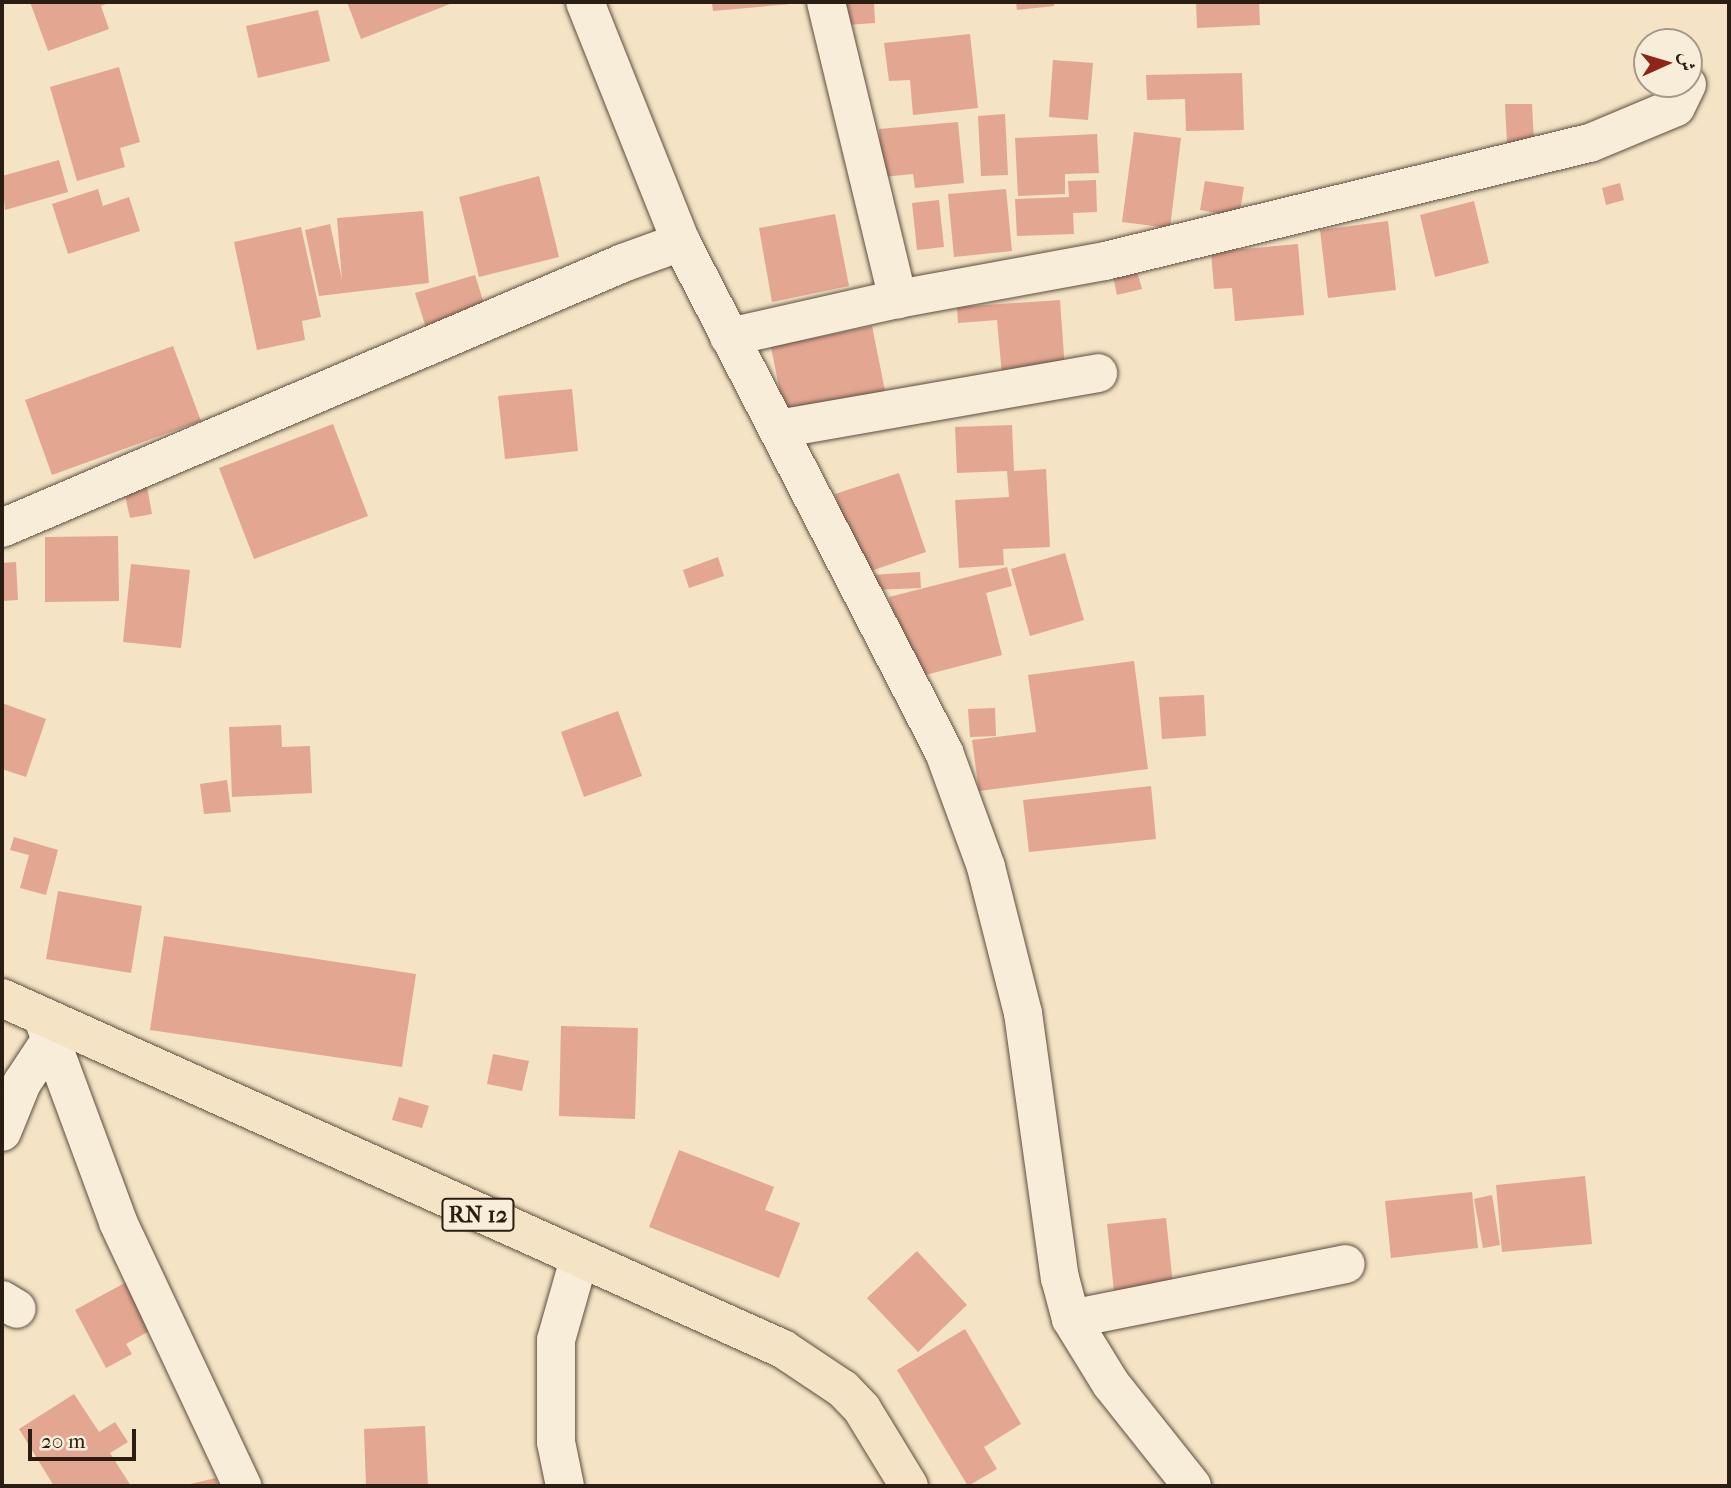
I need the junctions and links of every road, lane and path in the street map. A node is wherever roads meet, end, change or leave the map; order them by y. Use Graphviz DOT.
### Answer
graph roads {
  1 [pos="585,2"];
  2 [pos="826,2"];
  3 [pos="1680,98"];
  4 [pos="681,242"];
  5 [pos="898,299"];
  6 [pos="729,337"];
  7 [pos="1098,373"];
  8 [pos="778,429"];
  9 [pos="2,528"];
  10 [pos="2,998"];
  11 [pos="45,1029"];
  12 [pos="2,1132"];
  13 [pos="579,1259"];
  14 [pos="1346,1264"];
  15 [pos="1072,1318"];
  16 [pos="242,1486"];
  17 [pos="565,1486"];
  18 [pos="909,1486"];
  19 [pos="1192,1486"];
  1 -- 4 [label="street"];
  2 -- 5 [label="street"];
  3 -- 5 [label="street"];
  4 -- 6 [label="street"];
  4 -- 9 [label="street"];
  5 -- 6 [label="street"];
  6 -- 8 [label="street"];
  7 -- 8 [label="street"];
  8 -- 15 [label="street"];
  10 -- 11 [label="main road, RN 12"];
  11 -- 12 [label="street"];
  11 -- 13 [label="main road, RN 12"];
  11 -- 16 [label="street"];
  13 -- 17 [label="street"];
  13 -- 18 [label="main road, RN 12"];
  14 -- 15 [label="street"];
  15 -- 19 [label="street"];
}
